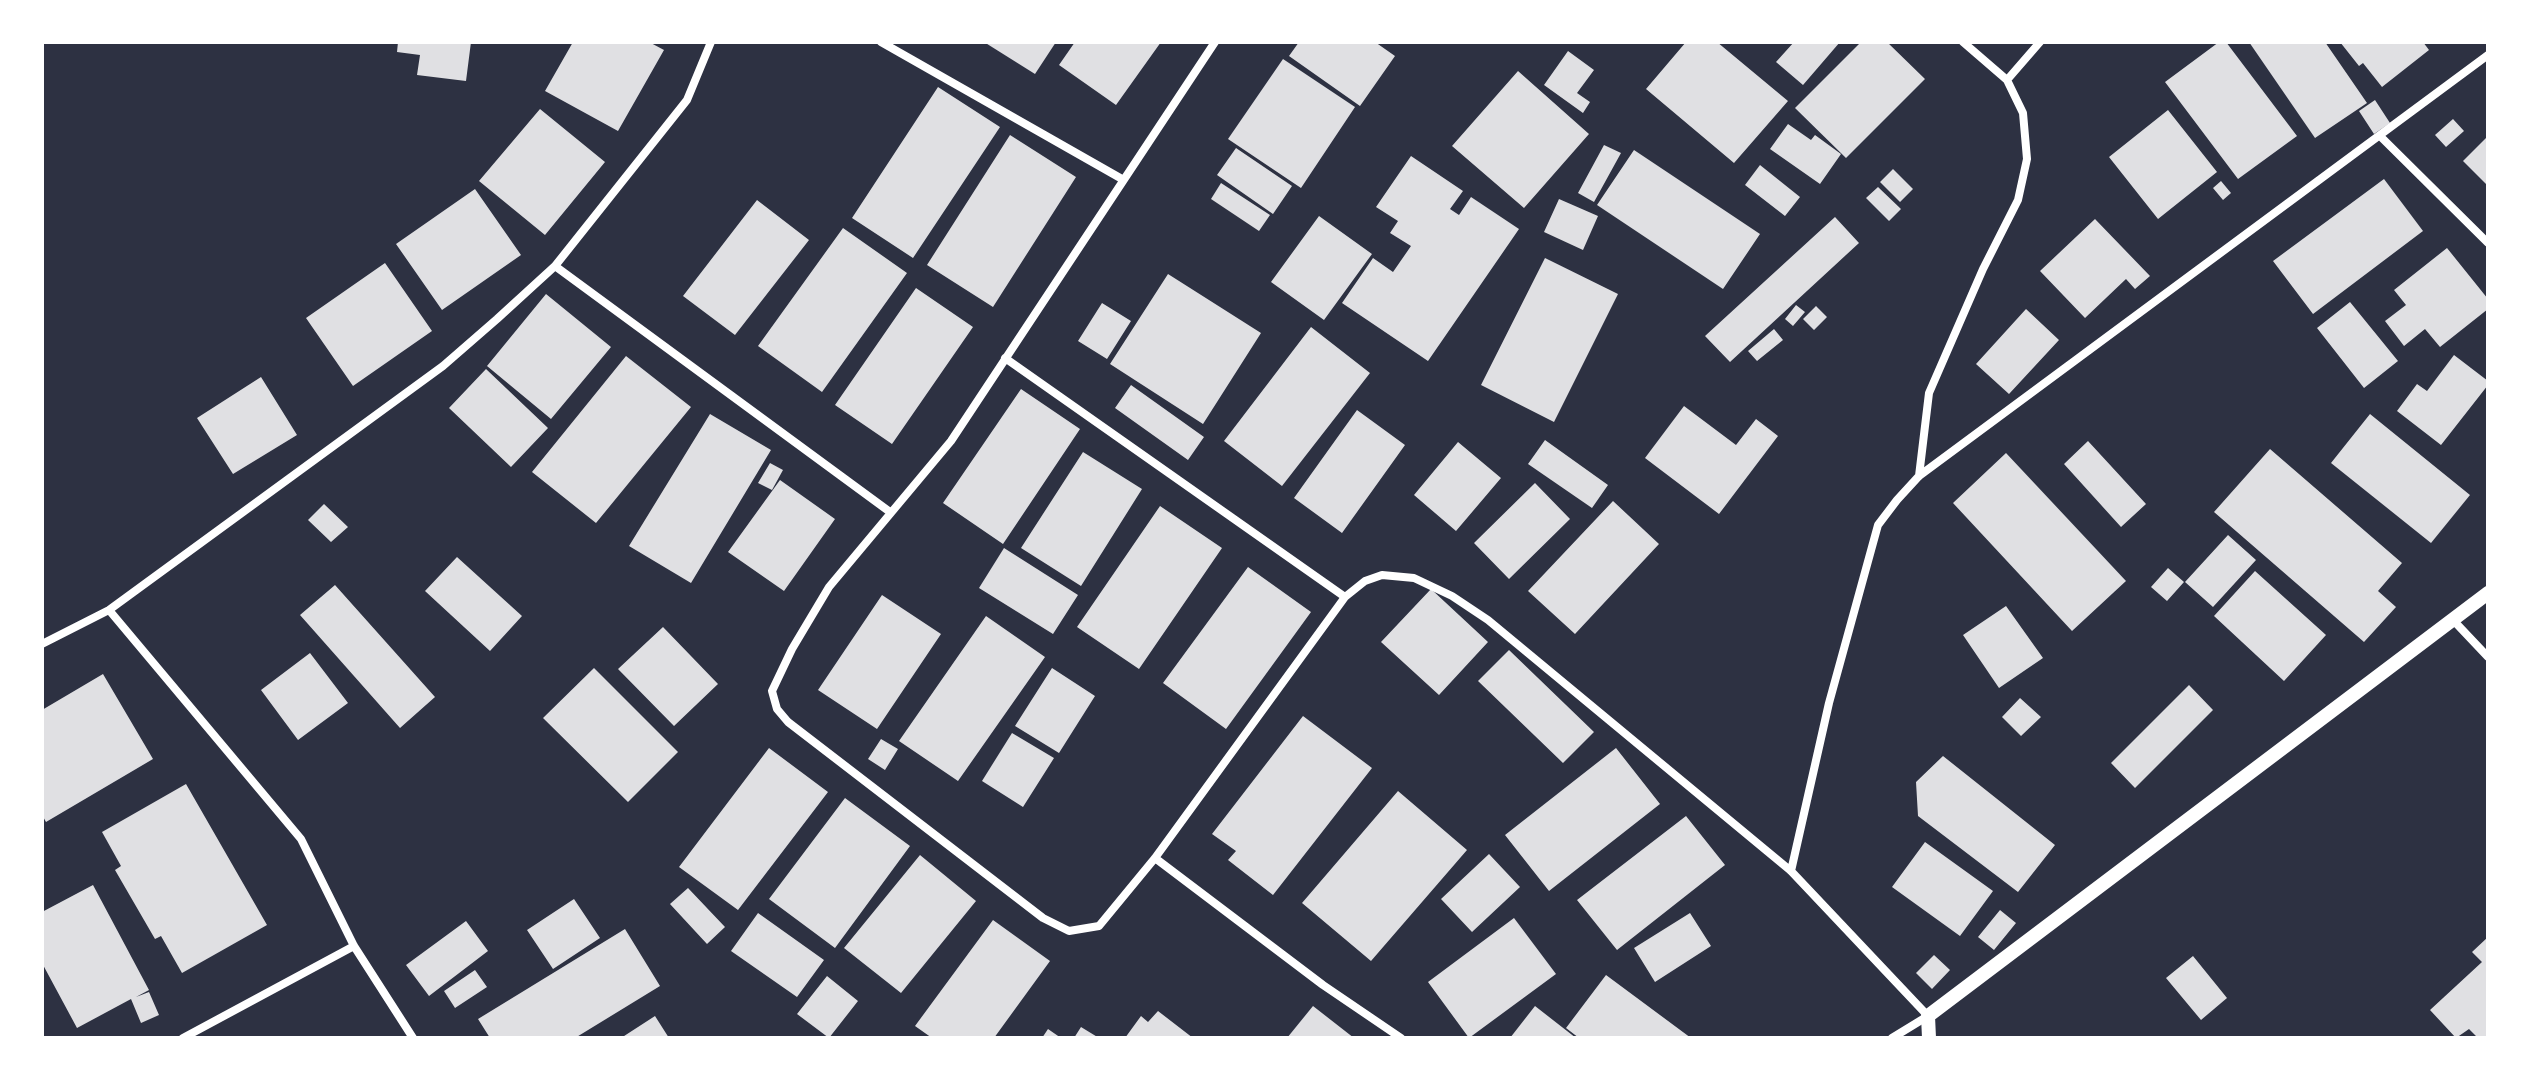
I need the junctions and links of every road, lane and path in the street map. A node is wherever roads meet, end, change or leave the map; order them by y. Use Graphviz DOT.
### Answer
graph roads {
  1 [pos="711,42"];
  2 [pos="881,42"];
  3 [pos="1215,42"];
  4 [pos="1963,42"];
  5 [pos="2040,42"];
  6 [pos="2488,55"];
  7 [pos="2007,80"];
  8 [pos="2380,136"];
  9 [pos="1122,179"];
  10 [pos="2488,243"];
  11 [pos="555,266"];
  12 [pos="1005,358"];
  13 [pos="1919,476"];
  14 [pos="890,512"];
  15 [pos="2488,593"];
  16 [pos="1345,597"];
  17 [pos="109,610"];
  18 [pos="2453,620"];
  19 [pos="42,644"];
  20 [pos="2488,657"];
  21 [pos="1155,858"];
  22 [pos="1791,871"];
  23 [pos="354,946"];
  24 [pos="1928,1016"];
  25 [pos="183,1038"];
  26 [pos="413,1038"];
  27 [pos="1401,1038"];
  28 [pos="1892,1038"];
  29 [pos="1929,1038"];
  1 -- 11 [label="street"];
  2 -- 9 [label="street"];
  3 -- 9 [label="street"];
  4 -- 7 [label="street"];
  5 -- 7 [label="street"];
  6 -- 8 [label="street"];
  7 -- 13 [label="street"];
  8 -- 10 [label="street"];
  8 -- 13 [label="street"];
  9 -- 12 [label="street"];
  11 -- 14 [label="street"];
  11 -- 17 [label="street"];
  12 -- 14 [label="street"];
  12 -- 16 [label="street"];
  13 -- 22 [label="street"];
  14 -- 21 [label="street"];
  15 -- 18 [label="street"];
  16 -- 21 [label="street"];
  16 -- 22 [label="street"];
  17 -- 19 [label="street"];
  17 -- 23 [label="street"];
  18 -- 20 [label="street"];
  18 -- 24 [label="street"];
  21 -- 27 [label="street"];
  22 -- 24 [label="street"];
  23 -- 25 [label="street"];
  23 -- 26 [label="street"];
  24 -- 28 [label="street"];
  24 -- 29 [label="street"];
}
